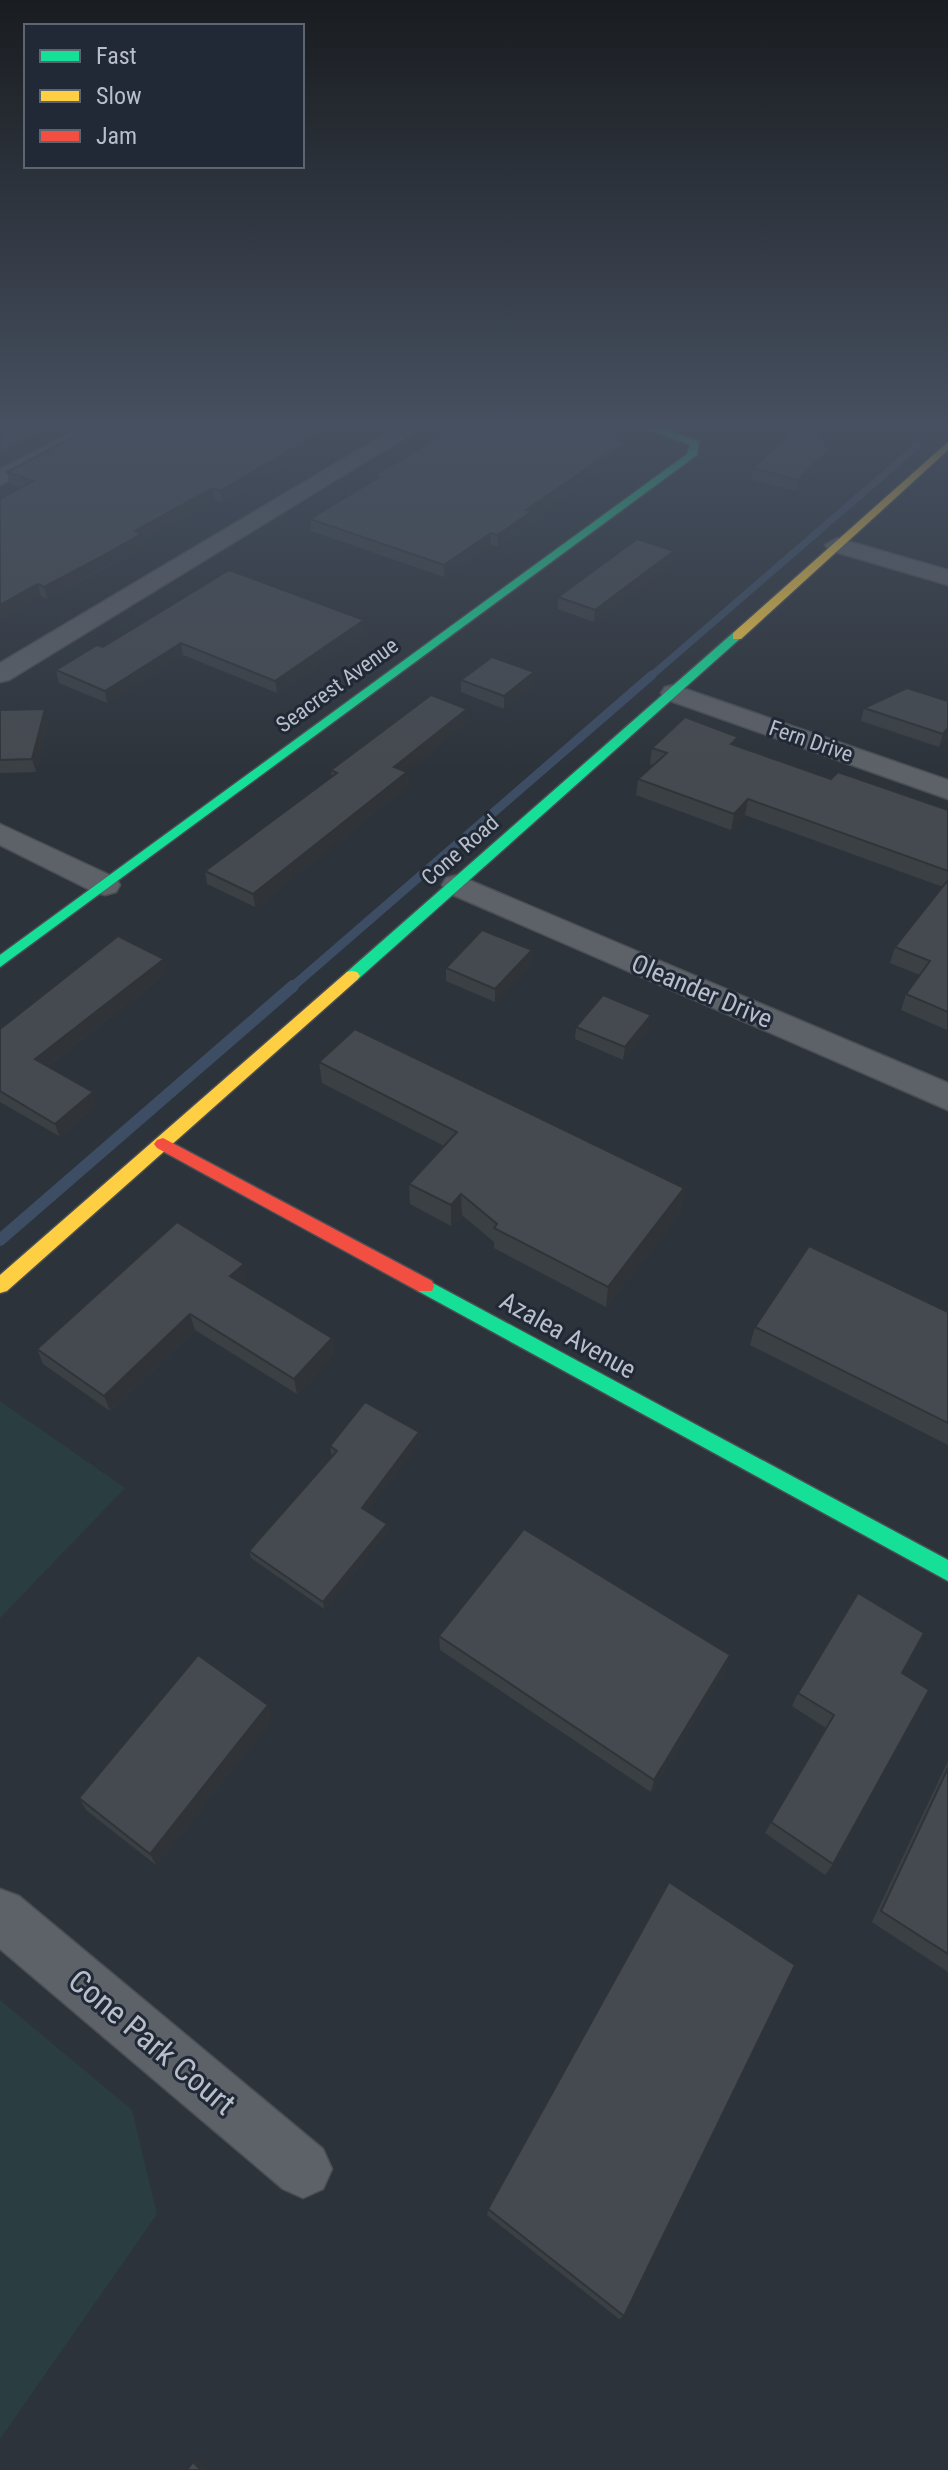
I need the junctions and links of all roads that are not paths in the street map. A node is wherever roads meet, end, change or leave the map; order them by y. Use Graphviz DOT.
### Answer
graph roads {
  1 [pos="220,542"];
  2 [pos="573,542"];
  3 [pos="840,542"];
  4 [pos="837,545"];
  5 [pos="948,578"];
  6 [pos="0,674"];
  7 [pos="674,693"];
  8 [pos="948,790"];
  9 [pos="0,833"];
  10 [pos="105,885"];
  11 [pos="457,885"];
  12 [pos="0,962"];
  13 [pos="948,1097"];
  14 [pos="163,1144"];
  15 [pos="0,1286"];
  16 [pos="948,1571"];
  17 [pos="0,1915"];
  18 [pos="303,2169"];
  1 -- 6 [label="street"];
  2 -- 10 [label="street, Seacrest Avenue"];
  3 -- 4 [label="street, Cone Road"];
  4 -- 5 [label="street"];
  4 -- 7 [label="street, Cone Road"];
  7 -- 8 [label="street, Fern Drive"];
  7 -- 11 [label="street, Cone Road"];
  9 -- 10 [label="street"];
  10 -- 12 [label="street, Seacrest Avenue"];
  11 -- 13 [label="street, Oleander Drive"];
  11 -- 14 [label="street, Cone Road"];
  14 -- 15 [label="street, Cone Road"];
  14 -- 16 [label="street, Azalea Avenue"];
  17 -- 18 [label="street, Cone Park Court"];
}
